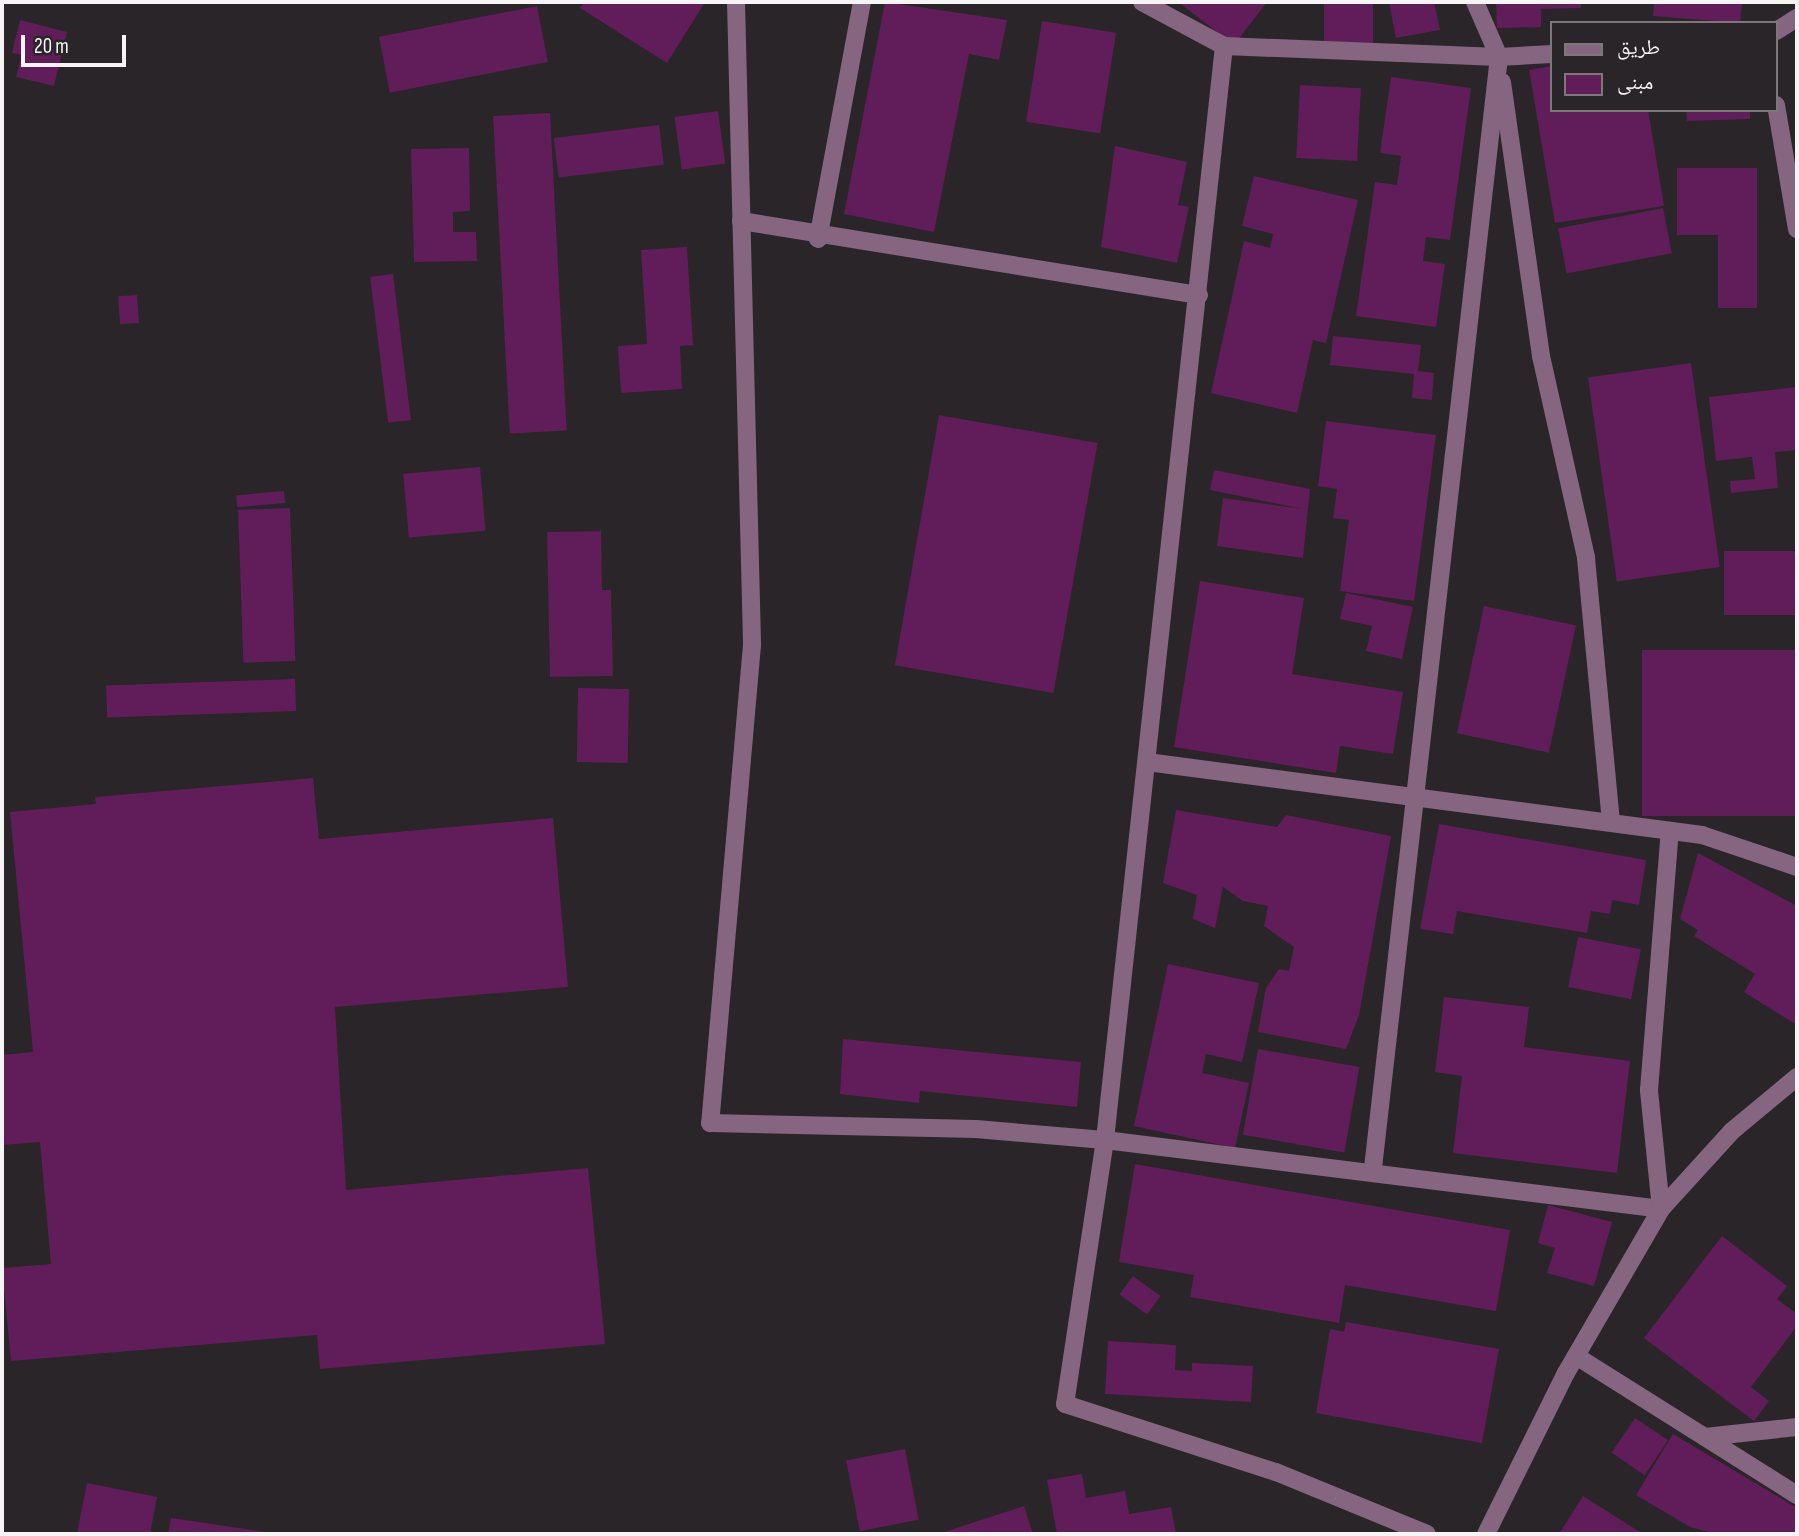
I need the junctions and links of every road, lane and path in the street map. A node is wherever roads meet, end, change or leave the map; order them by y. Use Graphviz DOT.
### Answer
graph roads {
  1 [pos="736,2"];
  2 [pos="862,2"];
  3 [pos="1142,2"];
  4 [pos="1475,2"];
  5 [pos="1797,18"];
  6 [pos="1778,30"];
  7 [pos="1224,46"];
  8 [pos="1550,54"];
  9 [pos="1499,57"];
  10 [pos="1777,112"];
  11 [pos="741,221"];
  12 [pos="1797,229"];
  13 [pos="818,239"];
  14 [pos="1199,296"];
  15 [pos="1147,762"];
  16 [pos="1416,794"];
  17 [pos="1611,822"];
  18 [pos="1670,831"];
  19 [pos="1797,867"];
  20 [pos="1797,1077"];
  21 [pos="1105,1140"];
  22 [pos="1373,1168"];
  23 [pos="1661,1209"];
  24 [pos="1576,1356"];
  25 [pos="1797,1427"];
  26 [pos="1705,1437"];
  27 [pos="1797,1495"];
  28 [pos="1427,1534"];
  29 [pos="1486,1534"];
  1 -- 11 [label="street"];
  2 -- 13 [label="street"];
  3 -- 7 [label="street"];
  4 -- 9 [label="street"];
  5 -- 6 [label="street"];
  7 -- 9 [label="street"];
  7 -- 14 [label="street"];
  8 -- 9 [label="street"];
  9 -- 16 [label="street"];
  9 -- 17 [label="street"];
  10 -- 12 [label="street"];
  11 -- 13 [label="street"];
  11 -- 21 [label="street"];
  13 -- 14 [label="street"];
  14 -- 15 [label="street"];
  15 -- 16 [label="street"];
  15 -- 21 [label="street"];
  16 -- 17 [label="street"];
  16 -- 22 [label="street"];
  17 -- 18 [label="street"];
  18 -- 19 [label="street"];
  18 -- 23 [label="street"];
  20 -- 23 [label="street"];
  21 -- 22 [label="street"];
  21 -- 28 [label="street"];
  22 -- 23 [label="street"];
  23 -- 24 [label="street"];
  24 -- 26 [label="street"];
  24 -- 29 [label="street"];
  25 -- 26 [label="street"];
  26 -- 27 [label="street"];
}
